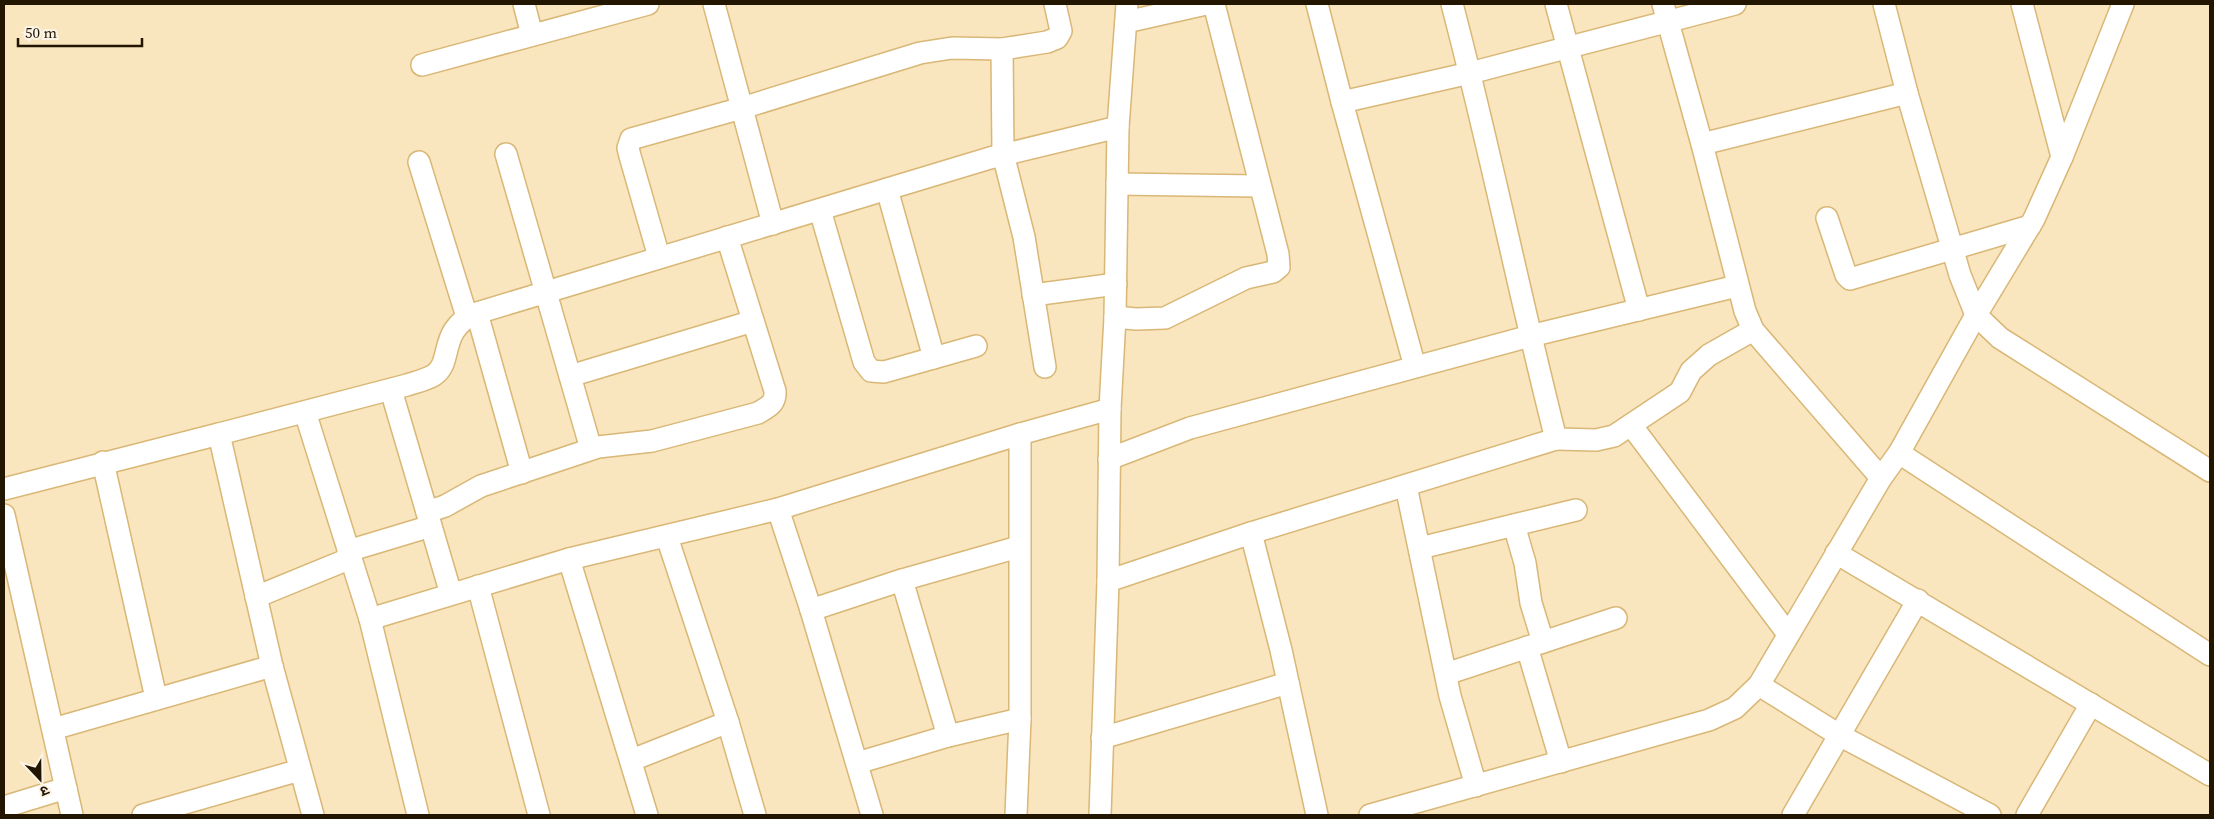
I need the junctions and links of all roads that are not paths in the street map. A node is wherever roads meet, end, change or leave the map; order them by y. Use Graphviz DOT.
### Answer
graph roads {
  1 [pos="524,4"];
  2 [pos="648,4"];
  3 [pos="714,4"];
  4 [pos="1056,4"];
  5 [pos="1206,4"];
  6 [pos="1214,4"];
  7 [pos="1317,4"];
  8 [pos="1452,4"];
  9 [pos="1556,4"];
  10 [pos="1735,4"];
  11 [pos="1884,4"];
  12 [pos="2022,4"];
  13 [pos="2123,4"];
  14 [pos="1665,12"];
  15 [pos="1126,13"];
  16 [pos="532,35"];
  17 [pos="1567,47"];
  18 [pos="1002,49"];
  19 [pos="422,65"];
  20 [pos="1470,73"];
  21 [pos="1907,93"];
  22 [pos="1342,102"];
  23 [pos="742,108"];
  24 [pos="1118,127"];
  25 [pos="1702,144"];
  26 [pos="506,154"];
  27 [pos="1003,154"];
  28 [pos="2062,157"];
  29 [pos="419,162"];
  30 [pos="1118,184"];
  31 [pos="1259,186"];
  32 [pos="887,189"];
  33 [pos="820,210"];
  34 [pos="1827,218"];
  35 [pos="773,224"];
  36 [pos="2030,226"];
  37 [pos="727,237"];
  38 [pos="1952,250"];
  39 [pos="660,257"];
  40 [pos="1116,284"];
  41 [pos="1737,286"];
  42 [pos="546,290"];
  43 [pos="1033,295"];
  44 [pos="1639,310"];
  45 [pos="472,315"];
  46 [pos="1976,315"];
  47 [pos="1115,317"];
  48 [pos="754,321"];
  49 [pos="1753,330"];
  50 [pos="1530,336"];
  51 [pos="976,346"];
  52 [pos="934,358"];
  53 [pos="1045,367"];
  54 [pos="1415,367"];
  55 [pos="570,376"];
  56 [pos="391,390"];
  57 [pos="1110,409"];
  58 [pos="305,412"];
  59 [pos="1631,425"];
  60 [pos="219,434"];
  61 [pos="1020,434"];
  62 [pos="1556,439"];
  63 [pos="591,449"];
  64 [pos="1899,453"];
  65 [pos="1109,459"];
  66 [pos="104,462"];
  67 [pos="2210,471"];
  68 [pos="522,473"];
  69 [pos="1881,478"];
  70 [pos="1406,486"];
  71 [pos="4,489"];
  72 [pos="778,509"];
  73 [pos="1576,510"];
  74 [pos="4,515"];
  75 [pos="429,519"];
  76 [pos="1514,525"];
  77 [pos="1251,533"];
  78 [pos="667,537"];
  79 [pos="1018,547"];
  80 [pos="1420,548"];
  81 [pos="8,552"];
  82 [pos="1836,553"];
  83 [pos="350,554"];
  84 [pos="569,559"];
  85 [pos="902,580"];
  86 [pos="1108,581"];
  87 [pos="478,586"];
  88 [pos="451,594"];
  89 [pos="256,597"];
  90 [pos="1918,600"];
  91 [pos="811,610"];
  92 [pos="1616,618"];
  93 [pos="370,619"];
  94 [pos="1788,634"];
  95 [pos="1535,644"];
  96 [pos="2210,655"];
  97 [pos="272,666"];
  98 [pos="1446,674"];
  99 [pos="1288,683"];
  100 [pos="1759,685"];
  101 [pos="156,698"];
  102 [pos="2091,704"];
  103 [pos="1020,719"];
  104 [pos="728,722"];
  105 [pos="53,729"];
  106 [pos="1839,735"];
  107 [pos="948,736"];
  108 [pos="1102,738"];
  109 [pos="632,760"];
  110 [pos="1561,762"];
  111 [pos="857,763"];
  112 [pos="300,770"];
  113 [pos="2210,775"];
  114 [pos="1476,786"];
  115 [pos="66,788"];
  116 [pos="4,807"];
  117 [pos="184,810"];
  118 [pos="72,815"];
  119 [pos="143,815"];
  120 [pos="313,815"];
  121 [pos="418,815"];
  122 [pos="539,815"];
  123 [pos="647,815"];
  124 [pos="755,815"];
  125 [pos="872,815"];
  126 [pos="1016,815"];
  127 [pos="1100,815"];
  128 [pos="1317,815"];
  129 [pos="1371,815"];
  130 [pos="1793,815"];
  131 [pos="1990,815"];
  132 [pos="2027,815"];
  1 -- 16 [label="street"];
  2 -- 16 [label="street"];
  3 -- 23 [label="street"];
  4 -- 18 [label="street"];
  5 -- 15 [label="street"];
  6 -- 31 [label="street"];
  7 -- 22 [label="street"];
  8 -- 20 [label="street"];
  9 -- 17 [label="street"];
  10 -- 14 [label="street"];
  11 -- 21 [label="street"];
  12 -- 28 [label="street"];
  13 -- 28 [label="street"];
  14 -- 17 [label="street"];
  14 -- 25 [label="street"];
  15 -- 24 [label="street"];
  16 -- 19 [label="street"];
  17 -- 20 [label="street"];
  17 -- 44 [label="street"];
  18 -- 23 [label="street"];
  18 -- 27 [label="street"];
  20 -- 22 [label="street"];
  20 -- 50 [label="street"];
  21 -- 25 [label="street"];
  21 -- 38 [label="street"];
  22 -- 54 [label="street"];
  23 -- 35 [label="street"];
  23 -- 39 [label="street"];
  24 -- 27 [label="street"];
  24 -- 30 [label="street"];
  25 -- 41 [label="street"];
  26 -- 42 [label="street"];
  27 -- 32 [label="street"];
  27 -- 43 [label="street"];
  28 -- 36 [label="street"];
  29 -- 45 [label="street"];
  30 -- 31 [label="street"];
  30 -- 40 [label="street"];
  31 -- 47 [label="street"];
  32 -- 33 [label="street"];
  32 -- 52 [label="street"];
  33 -- 35 [label="street"];
  33 -- 52 [label="street"];
  34 -- 38 [label="street"];
  35 -- 37 [label="street"];
  36 -- 38 [label="street"];
  36 -- 46 [label="street"];
  37 -- 39 [label="street"];
  37 -- 48 [label="street"];
  38 -- 46 [label="street"];
  39 -- 42 [label="street"];
  40 -- 43 [label="street"];
  40 -- 47 [label="street"];
  41 -- 44 [label="street"];
  41 -- 49 [label="street"];
  42 -- 45 [label="street"];
  42 -- 55 [label="street"];
  43 -- 53 [label="street"];
  44 -- 50 [label="street"];
  45 -- 56 [label="street"];
  45 -- 68 [label="street"];
  46 -- 64 [label="street"];
  46 -- 67 [label="street"];
  47 -- 57 [label="street"];
  48 -- 55 [label="street"];
  48 -- 63 [label="street"];
  49 -- 59 [label="street"];
  49 -- 69 [label="street"];
  50 -- 54 [label="street"];
  50 -- 62 [label="street"];
  51 -- 52 [label="street"];
  54 -- 65 [label="street"];
  55 -- 63 [label="street"];
  56 -- 58 [label="street"];
  56 -- 75 [label="street"];
  57 -- 61 [label="street"];
  57 -- 65 [label="street"];
  58 -- 60 [label="street"];
  58 -- 83 [label="street"];
  59 -- 62 [label="street"];
  59 -- 94 [label="street"];
  60 -- 66 [label="street"];
  60 -- 89 [label="street"];
  61 -- 72 [label="street"];
  61 -- 79 [label="street"];
  62 -- 70 [label="street"];
  63 -- 68 [label="street"];
  64 -- 69 [label="street"];
  64 -- 96 [label="street"];
  65 -- 86 [label="street"];
  66 -- 71 [label="street"];
  66 -- 101 [label="street"];
  68 -- 75 [label="street"];
  69 -- 82 [label="street"];
  70 -- 77 [label="street"];
  70 -- 80 [label="street"];
  72 -- 78 [label="street"];
  72 -- 91 [label="street"];
  73 -- 76 [label="street"];
  74 -- 81 [label="street"];
  75 -- 83 [label="street"];
  75 -- 88 [label="street"];
  76 -- 80 [label="street"];
  76 -- 95 [label="street"];
  77 -- 86 [label="street"];
  77 -- 99 [label="street"];
  78 -- 84 [label="street"];
  78 -- 104 [label="street"];
  79 -- 85 [label="street"];
  79 -- 103 [label="street"];
  80 -- 98 [label="street"];
  81 -- 105 [label="street"];
  82 -- 90 [label="street"];
  82 -- 94 [label="street"];
  83 -- 89 [label="street"];
  83 -- 93 [label="street"];
  84 -- 87 [label="street"];
  84 -- 109 [label="street"];
  85 -- 91 [label="street"];
  85 -- 107 [label="street"];
  86 -- 108 [label="street"];
  87 -- 88 [label="street"];
  87 -- 122 [label="street"];
  88 -- 93 [label="street"];
  89 -- 97 [label="street"];
  90 -- 102 [label="street"];
  90 -- 106 [label="street"];
  91 -- 111 [label="street"];
  92 -- 95 [label="street"];
  93 -- 121 [label="street"];
  94 -- 100 [label="street"];
  95 -- 98 [label="street"];
  95 -- 110 [label="street"];
  97 -- 101 [label="street"];
  97 -- 112 [label="street"];
  98 -- 114 [label="street"];
  99 -- 108 [label="street"];
  99 -- 128 [label="street"];
  100 -- 106 [label="street"];
  100 -- 110 [label="street"];
  101 -- 105 [label="street"];
  102 -- 113 [label="street"];
  102 -- 132 [label="street"];
  103 -- 107 [label="street"];
  103 -- 126 [label="street"];
  104 -- 109 [label="street"];
  104 -- 124 [label="street"];
  105 -- 115 [label="street"];
  106 -- 130 [label="street"];
  106 -- 131 [label="street"];
  107 -- 111 [label="street"];
  108 -- 127 [label="street"];
  109 -- 123 [label="street"];
  110 -- 114 [label="street"];
  111 -- 125 [label="street"];
  112 -- 117 [label="street"];
  112 -- 120 [label="street"];
  114 -- 129 [label="street"];
  115 -- 116 [label="street"];
  115 -- 118 [label="street"];
  117 -- 119 [label="street"];
}
